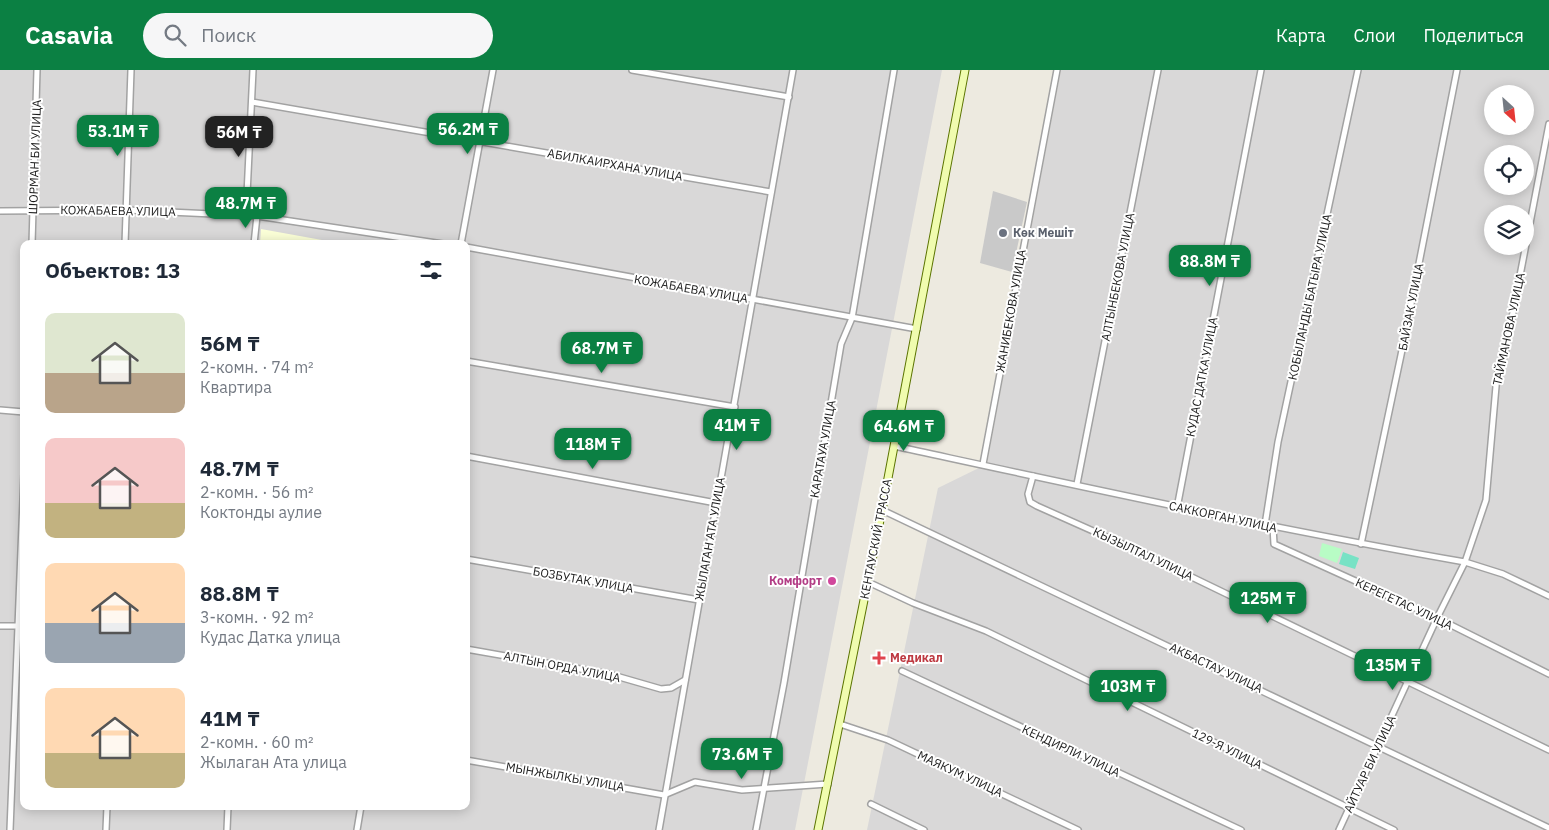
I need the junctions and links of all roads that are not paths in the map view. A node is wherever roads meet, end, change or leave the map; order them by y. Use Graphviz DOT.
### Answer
graph roads {
  1 [pos="37,70"];
  2 [pos="131,70"];
  3 [pos="253,70"];
  4 [pos="493,70"];
  5 [pos="632,70"];
  6 [pos="793,70"];
  7 [pos="894,70"];
  8 [pos="965,70"];
  9 [pos="1058,70"];
  10 [pos="1158,70"];
  11 [pos="1261,70"];
  12 [pos="1358,70"];
  13 [pos="1457,70"];
  14 [pos="789,97"];
  15 [pos="252,102"];
  16 [pos="1549,124"];
  17 [pos="481,142"];
  18 [pos="771,192"];
  19 [pos="33,210"];
  20 [pos="126,210"];
  21 [pos="0,211"];
  22 [pos="246,215"];
  23 [pos="257,216"];
  24 [pos="32,240"];
  25 [pos="125,240"];
  26 [pos="254,240"];
  27 [pos="416,240"];
  28 [pos="462,240"];
  29 [pos="470,248"];
  30 [pos="754,300"];
  31 [pos="852,318"];
  32 [pos="916,329"];
  33 [pos="470,362"];
  34 [pos="735,407"];
  35 [pos="0,410"];
  36 [pos="20,412"];
  37 [pos="894,446"];
  38 [pos="470,457"];
  39 [pos="983,464"];
  40 [pos="1033,476"];
  41 [pos="1077,484"];
  42 [pos="716,503"];
  43 [pos="1177,508"];
  44 [pos="882,510"];
  45 [pos="1265,525"];
  46 [pos="1273,527"];
  47 [pos="1361,544"];
  48 [pos="470,560"];
  49 [pos="1465,562"];
  50 [pos="868,582"];
  51 [pos="1549,596"];
  52 [pos="699,600"];
  53 [pos="1437,618"];
  54 [pos="0,626"];
  55 [pos="20,626"];
  56 [pos="20,645"];
  57 [pos="470,651"];
  58 [pos="902,671"];
  59 [pos="1549,674"];
  60 [pos="685,680"];
  61 [pos="1408,680"];
  62 [pos="840,724"];
  63 [pos="1379,746"];
  64 [pos="1549,750"];
  65 [pos="470,761"];
  66 [pos="828,784"];
  67 [pos="762,790"];
  68 [pos="664,795"];
  69 [pos="872,804"];
  70 [pos="1350,808"];
  71 [pos="107,810"];
  72 [pos="228,810"];
  73 [pos="360,810"];
  74 [pos="1549,828"];
  75 [pos="10,830"];
  76 [pos="106,830"];
  77 [pos="227,830"];
  78 [pos="357,830"];
  79 [pos="660,830"];
  80 [pos="756,830"];
  81 [pos="818,830"];
  82 [pos="924,830"];
  83 [pos="1078,830"];
  84 [pos="1241,830"];
  85 [pos="1339,830"];
  86 [pos="1394,830"];
  1 -- 19 [label="street, ШОРМАН БИ УЛИЦА"];
  2 -- 20 [label="street"];
  3 -- 15 [label="street"];
  4 -- 17 [label="street"];
  5 -- 14 [label="street"];
  6 -- 14 [label="street, ЖЫЛАГАН АТА УЛИЦА"];
  7 -- 31 [label="street, КАРАТАУА УЛИЦА"];
  8 -- 32 [label="main road, КЕНТАУСКИЙ ТРАССА"];
  9 -- 39 [label="street, ЖАНИБЕКОВА УЛИЦА"];
  10 -- 41 [label="street, АЛТЫНБЕКОВА УЛИЦА"];
  11 -- 43 [label="street, КУДАС ДАТКА УЛИЦА"];
  12 -- 45 [label="street, КОБЫЛАНДЫ БАТЫРА УЛИЦА"];
  13 -- 47 [label="street, БАЙЗАК УЛИЦА"];
  14 -- 18 [label="street, ЖЫЛАГАН АТА УЛИЦА"];
  15 -- 17 [label="street, АБИЛКАИРХАНА УЛИЦА"];
  15 -- 22 [label="street"];
  16 -- 49 [label="street, ТАЙМАНОВА УЛИЦА"];
  17 -- 18 [label="street, АБИЛКАИРХАНА УЛИЦА"];
  17 -- 28 [label="street"];
  18 -- 30 [label="street, ЖЫЛАГАН АТА УЛИЦА"];
  19 -- 20 [label="street, КОЖАБАЕВА УЛИЦА"];
  19 -- 21 [label="street, КОЖАБАЕВА УЛИЦА"];
  19 -- 24 [label="street, ШОРМАН БИ УЛИЦА"];
  20 -- 22 [label="street, КОЖАБАЕВА УЛИЦА"];
  20 -- 25 [label="street"];
  22 -- 23 [label="street, КОЖАБАЕВА УЛИЦА"];
  23 -- 26 [label="street"];
  23 -- 27 [label="street, КОЖАБАЕВА УЛИЦА"];
  29 -- 30 [label="street, КОЖАБАЕВА УЛИЦА"];
  30 -- 31 [label="street, КОЖАБАЕВА УЛИЦА"];
  30 -- 34 [label="street, ЖЫЛАГАН АТА УЛИЦА"];
  31 -- 32 [label="street, КОЖАБАЕВА УЛИЦА"];
  31 -- 67 [label="street, КАРАТАУА УЛИЦА"];
  32 -- 37 [label="main road, КЕНТАУСКИЙ ТРАССА"];
  33 -- 34 [label="street"];
  34 -- 42 [label="street, ЖЫЛАГАН АТА УЛИЦА"];
  35 -- 36 [label="street"];
  37 -- 39 [label="street, САККОРГАН УЛИЦА"];
  37 -- 44 [label="main road, КЕНТАУСКИЙ ТРАССА"];
  38 -- 42 [label="street"];
  39 -- 40 [label="street, САККОРГАН УЛИЦА"];
  40 -- 41 [label="street, САККОРГАН УЛИЦА"];
  40 -- 61 [label="street, КЫЗЫЛТАЛ УЛИЦА"];
  41 -- 43 [label="street, САККОРГАН УЛИЦА"];
  42 -- 52 [label="street, ЖЫЛАГАН АТА УЛИЦА"];
  43 -- 45 [label="street, САККОРГАН УЛИЦА"];
  44 -- 50 [label="main road, КЕНТАУСКИЙ ТРАССА"];
  44 -- 63 [label="street, АКБАСТАУ УЛИЦА"];
  45 -- 46 [label="street, САККОРГАН УЛИЦА"];
  46 -- 47 [label="street, САККОРГАН УЛИЦА"];
  46 -- 53 [label="street, КЕРЕГЕТАС УЛИЦА"];
  47 -- 49 [label="street, САККОРГАН УЛИЦА"];
  48 -- 52 [label="street, БОЗБУТАК УЛИЦА"];
  49 -- 51 [label="street, САККОРГАН УЛИЦА"];
  49 -- 53 [label="street, АЙТУАР БИ УЛИЦА"];
  50 -- 62 [label="main road, КЕНТАУСКИЙ ТРАССА"];
  50 -- 70 [label="street, 129-Я УЛИЦА"];
  52 -- 60 [label="street, ЖЫЛАГАН АТА УЛИЦА"];
  53 -- 59 [label="street, КЕРЕГЕТАС УЛИЦА"];
  53 -- 61 [label="street, АЙТУАР БИ УЛИЦА"];
  54 -- 55 [label="street"];
  56 -- 75 [label="street"];
  57 -- 60 [label="street, АЛТЫН ОРДА УЛИЦА"];
  58 -- 84 [label="street, КЕНДИРЛИ УЛИЦА"];
  60 -- 68 [label="street, ЖЫЛАГАН АТА УЛИЦА"];
  61 -- 63 [label="street, АЙТУАР БИ УЛИЦА"];
  61 -- 64 [label="street, КЫЗЫЛТАЛ УЛИЦА"];
  62 -- 66 [label="main road, КЕНТАУСКИЙ ТРАССА"];
  62 -- 83 [label="street, МАЯКУМ УЛИЦА"];
  63 -- 70 [label="street, АЙТУАР БИ УЛИЦА"];
  63 -- 74 [label="street, АКБАСТАУ УЛИЦА"];
  65 -- 68 [label="street, МЫНЖЫЛКЫ УЛИЦА"];
  66 -- 67 [label="street"];
  66 -- 81 [label="main road, КЕНТАУСКИЙ ТРАССА"];
  67 -- 68 [label="street"];
  67 -- 80 [label="street, КАРАТАУА УЛИЦА"];
  68 -- 79 [label="street, ЖЫЛАГАН АТА УЛИЦА"];
  69 -- 82 [label="street"];
  70 -- 85 [label="street, АЙТУАР БИ УЛИЦА"];
  70 -- 86 [label="street, 129-Я УЛИЦА"];
  71 -- 76 [label="street"];
  72 -- 77 [label="street"];
  73 -- 78 [label="street"];
}
